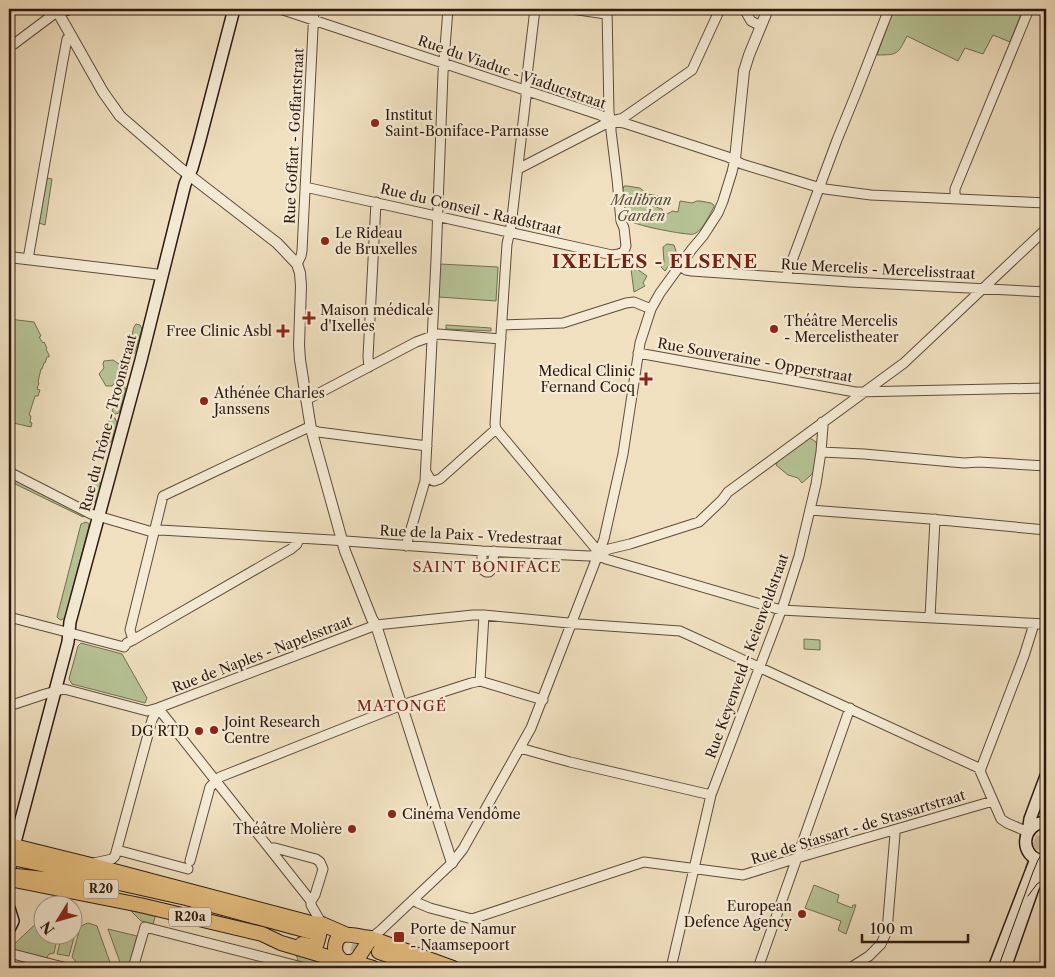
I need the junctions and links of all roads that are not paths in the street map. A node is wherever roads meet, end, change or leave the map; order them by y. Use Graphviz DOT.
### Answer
graph roads {
  1 [pos="234,9"];
  2 [pos="280,9"];
  3 [pos="314,9"];
  4 [pos="448,9"];
  5 [pos="535,9"];
  6 [pos="571,9"];
  7 [pos="720,9"];
  8 [pos="744,9"];
  9 [pos="768,9"];
  10 [pos="888,9"];
  11 [pos="1029,9"];
  12 [pos="57,10"];
  13 [pos="606,11"];
  14 [pos="313,20"];
  15 [pos="761,26"];
  16 [pos="72,36"];
  17 [pos="9,46"];
  18 [pos="444,64"];
  19 [pos="526,91"];
  20 [pos="611,121"];
  21 [pos="734,159"];
  22 [pos="518,169"];
  23 [pos="189,174"];
  24 [pos="305,187"];
  25 [pos="820,188"];
  26 [pos="955,198"];
  27 [pos="376,202"];
  28 [pos="1046,202"];
  29 [pos="437,215"];
  30 [pos="1046,229"];
  31 [pos="510,232"];
  32 [pos="9,257"];
  33 [pos="28,259"];
  34 [pos="297,264"];
  35 [pos="680,266"];
  36 [pos="162,275"];
  37 [pos="786,277"];
  38 [pos="982,288"];
  39 [pos="1046,292"];
  40 [pos="651,309"];
  41 [pos="502,325"];
  42 [pos="432,336"];
  43 [pos="501,339"];
  44 [pos="638,353"];
  45 [pos="369,367"];
  46 [pos="1046,388"];
  47 [pos="864,392"];
  48 [pos="306,400"];
  49 [pos="822,422"];
  50 [pos="312,429"];
  51 [pos="496,429"];
  52 [pos="426,446"];
  53 [pos="821,452"];
  54 [pos="1046,466"];
  55 [pos="9,472"];
  56 [pos="426,472"];
  57 [pos="810,510"];
  58 [pos="98,516"];
  59 [pos="935,519"];
  60 [pos="156,530"];
  61 [pos="1046,530"];
  62 [pos="299,538"];
  63 [pos="342,541"];
  64 [pos="630,544"];
  65 [pos="406,546"];
  66 [pos="482,551"];
  67 [pos="494,552"];
  68 [pos="598,555"];
  69 [pos="630,566"];
  70 [pos="781,610"];
  71 [pos="484,615"];
  72 [pos="9,616"];
  73 [pos="930,618"];
  74 [pos="572,624"];
  75 [pos="1034,624"];
  76 [pos="1046,624"];
  77 [pos="376,625"];
  78 [pos="69,633"];
  79 [pos="133,640"];
  80 [pos="759,667"];
  81 [pos="480,682"];
  82 [pos="54,691"];
  83 [pos="543,700"];
  84 [pos="402,705"];
  85 [pos="9,706"];
  86 [pos="158,708"];
  87 [pos="850,708"];
  88 [pos="520,748"];
  89 [pos="981,769"];
  90 [pos="1046,776"];
  91 [pos="216,781"];
  92 [pos="711,794"];
  93 [pos="993,801"];
  94 [pos="1046,822"];
  95 [pos="894,830"];
  96 [pos="1028,832"];
  97 [pos="269,848"];
  98 [pos="117,850"];
  99 [pos="797,858"];
  100 [pos="1041,860"];
  101 [pos="13,863"];
  102 [pos="452,863"];
  103 [pos="88,868"];
  104 [pos="694,869"];
  105 [pos="156,882"];
  106 [pos="313,898"];
  107 [pos="221,899"];
  108 [pos="413,900"];
  109 [pos="186,902"];
  110 [pos="140,905"];
  111 [pos="9,908"];
  112 [pos="216,923"];
  113 [pos="9,928"];
  114 [pos="315,932"];
  115 [pos="262,934"];
  116 [pos="345,934"];
  117 [pos="372,950"];
  118 [pos="9,953"];
  119 [pos="345,964"];
  120 [pos="67,968"];
  121 [pos="133,968"];
  122 [pos="306,968"];
  123 [pos="400,968"];
  124 [pos="425,968"];
  125 [pos="453,968"];
  126 [pos="671,968"];
  127 [pos="758,968"];
  128 [pos="850,968"];
  129 [pos="994,968"];
  130 [pos="1005,968"];
  1 -- 23 [label="main road, Rue du Trône - Troonstraat"];
  2 -- 14 [label="street, Rue du Viaduc - Viaductstraat"];
  3 -- 14 [label="street, Rue Goffart - Goffartstraat"];
  4 -- 18 [label="street"];
  5 -- 19 [label="street"];
  6 -- 13 [label="street"];
  7 -- 20 [label="street"];
  8 -- 15 [label="street"];
  9 -- 15 [label="street"];
  10 -- 25 [label="street"];
  11 -- 26 [label="street"];
  12 -- 16 [label="street"];
  12 -- 17 [label="street"];
  13 -- 20 [label="street"];
  14 -- 18 [label="street, Rue du Viaduc - Viaductstraat"];
  14 -- 24 [label="street, Rue Goffart - Goffartstraat"];
  15 -- 21 [label="street"];
  16 -- 23 [label="street"];
  16 -- 33 [label="street"];
  18 -- 19 [label="street, Rue du Viaduc - Viaductstraat"];
  18 -- 29 [label="street"];
  19 -- 20 [label="street, Rue du Viaduc - Viaductstraat"];
  19 -- 22 [label="street"];
  20 -- 21 [label="street, Rue du Viaduc - Viaductstraat"];
  20 -- 22 [label="street"];
  20 -- 31 [label="street, Rue du Conseil - Raadstraat"];
  21 -- 25 [label="street, Rue du Viaduc - Viaductstraat"];
  21 -- 35 [label="street"];
  22 -- 31 [label="street"];
  23 -- 34 [label="street"];
  23 -- 36 [label="main road, Rue du Trône - Troonstraat"];
  24 -- 27 [label="street, Rue du Conseil - Raadstraat"];
  24 -- 34 [label="street, Rue Goffart - Goffartstraat"];
  25 -- 26 [label="street, Rue du Viaduc - Viaductstraat"];
  25 -- 37 [label="street"];
  26 -- 28 [label="street, Rue du Viaduc - Viaductstraat"];
  27 -- 29 [label="street, Rue du Conseil - Raadstraat"];
  27 -- 45 [label="street"];
  29 -- 31 [label="street, Rue du Conseil - Raadstraat"];
  29 -- 42 [label="street"];
  30 -- 38 [label="street"];
  31 -- 41 [label="street"];
  32 -- 33 [label="street"];
  33 -- 36 [label="street"];
  34 -- 48 [label="street"];
  35 -- 37 [label="street, Rue Mercelis - Mercelisstraat"];
  35 -- 40 [label="street"];
  36 -- 58 [label="main road, Rue du Trône - Troonstraat"];
  37 -- 38 [label="street, Rue Mercelis - Mercelisstraat"];
  38 -- 39 [label="street, Rue Mercelis - Mercelisstraat"];
  38 -- 47 [label="street"];
  40 -- 41 [label="street"];
  40 -- 44 [label="street"];
  41 -- 43 [label="street"];
  42 -- 43 [label="street"];
  42 -- 45 [label="street"];
  42 -- 52 [label="street"];
  43 -- 51 [label="street"];
  44 -- 47 [label="street, Rue Souveraine - Opperstraat"];
  44 -- 68 [label="street"];
  45 -- 48 [label="street"];
  46 -- 47 [label="street, Rue Souveraine - Opperstraat"];
  47 -- 49 [label="street"];
  48 -- 50 [label="street"];
  49 -- 53 [label="street, Rue Keyenveld - Keienveldstraat"];
  49 -- 64 [label="street"];
  50 -- 52 [label="street"];
  50 -- 60 [label="street"];
  50 -- 63 [label="street"];
  51 -- 56 [label="street"];
  51 -- 68 [label="street"];
  52 -- 56 [label="street"];
  53 -- 54 [label="street"];
  53 -- 57 [label="street, Rue Keyenveld - Keienveldstraat"];
  55 -- 58 [label="street, Rue de la Paix - Vredestraat"];
  56 -- 65 [label="street"];
  57 -- 59 [label="street"];
  57 -- 70 [label="street, Rue Keyenveld - Keienveldstraat"];
  58 -- 60 [label="street, Rue de la Paix - Vredestraat"];
  58 -- 78 [label="main road, Rue du Trône - Troonstraat"];
  59 -- 61 [label="street"];
  59 -- 73 [label="street"];
  60 -- 62 [label="street, Rue de la Paix - Vredestraat"];
  60 -- 79 [label="street"];
  62 -- 63 [label="street, Rue de la Paix - Vredestraat"];
  62 -- 79 [label="street"];
  63 -- 65 [label="street, Rue de la Paix - Vredestraat"];
  63 -- 77 [label="street"];
  64 -- 68 [label="street"];
  64 -- 69 [label="street"];
  65 -- 66 [label="street, Rue de la Paix - Vredestraat"];
  66 -- 67 [label="street, Rue de la Paix - Vredestraat"];
  66 -- 67 [label="street"];
  67 -- 68 [label="street, Rue de la Paix - Vredestraat"];
  68 -- 69 [label="street"];
  68 -- 74 [label="street"];
  69 -- 70 [label="street"];
  70 -- 73 [label="street"];
  70 -- 80 [label="street, Rue Keyenveld - Keienveldstraat"];
  71 -- 74 [label="street, Rue de Naples - Napelsstraat"];
  71 -- 77 [label="street, Rue de Naples - Napelsstraat"];
  71 -- 81 [label="street"];
  72 -- 78 [label="street"];
  73 -- 75 [label="street"];
  74 -- 80 [label="street, Rue de Naples - Napelsstraat"];
  74 -- 83 [label="street"];
  75 -- 76 [label="street"];
  75 -- 89 [label="street"];
  77 -- 84 [label="street"];
  77 -- 86 [label="street, Rue de Naples - Napelsstraat"];
  78 -- 79 [label="street"];
  78 -- 82 [label="main road, Rue du Trône - Troonstraat"];
  80 -- 87 [label="street, Rue de Naples - Napelsstraat"];
  80 -- 92 [label="street, Rue Keyenveld - Keienveldstraat"];
  81 -- 83 [label="street"];
  81 -- 84 [label="street"];
  82 -- 85 [label="street"];
  82 -- 86 [label="street"];
  82 -- 101 [label="main road, Rue du Trône - Troonstraat"];
  83 -- 88 [label="street"];
  84 -- 91 [label="street"];
  84 -- 102 [label="street"];
  86 -- 91 [label="street"];
  86 -- 98 [label="street"];
  87 -- 89 [label="street, Rue de Naples - Napelsstraat"];
  87 -- 99 [label="street"];
  88 -- 92 [label="street"];
  88 -- 102 [label="street"];
  89 -- 93 [label="street"];
  90 -- 96 [label="main road"];
  91 -- 97 [label="street"];
  91 -- 98 [label="street"];
  92 -- 104 [label="street, Rue Keyenveld - Keienveldstraat"];
  93 -- 95 [label="street, Rue de Stassart - de Stassartstraat"];
  93 -- 96 [label="street"];
  94 -- 96 [label="main road"];
  95 -- 99 [label="street, Rue de Stassart - de Stassartstraat"];
  95 -- 128 [label="street"];
  96 -- 100 [label="main road"];
  97 -- 106 [label="street"];
  97 -- 106 [label="street"];
  98 -- 103 [label="street"];
  99 -- 104 [label="street, Rue de Stassart - de Stassartstraat"];
  99 -- 127 [label="street"];
  100 -- 129 [label="main road"];
  100 -- 130 [label="main road"];
  101 -- 103 [label="main road"];
  101 -- 109 [label="main road, R20"];
  101 -- 110 [label="main road, R20a"];
  102 -- 108 [label="street"];
  103 -- 105 [label="main road"];
  103 -- 109 [label="main road, R20"];
  104 -- 108 [label="street, Rue de Stassart - de Stassartstraat"];
  104 -- 126 [label="street, Rue Keyenveld - Keienveldstraat"];
  105 -- 107 [label="main road"];
  105 -- 109 [label="main road"];
  106 -- 114 [label="street"];
  107 -- 109 [label="main road"];
  107 -- 114 [label="main road"];
  108 -- 117 [label="street"];
  109 -- 110 [label="main road"];
  109 -- 112 [label="main road"];
  109 -- 114 [label="main road, R20"];
  110 -- 112 [label="main road, R20a"];
  111 -- 113 [label="main road"];
  112 -- 115 [label="main road, R20a"];
  114 -- 115 [label="main road"];
  114 -- 116 [label="main road"];
  115 -- 119 [label="main road, R20a"];
  116 -- 117 [label="main road"];
  116 -- 119 [label="main road"];
  117 -- 119 [label="main road, R20a"];
  117 -- 119 [label="main road"];
  117 -- 123 [label="main road"];
  117 -- 124 [label="main road"];
  117 -- 125 [label="main road, R20a"];
  118 -- 120 [label="street"];
  121 -- 122 [label="street"];
}
